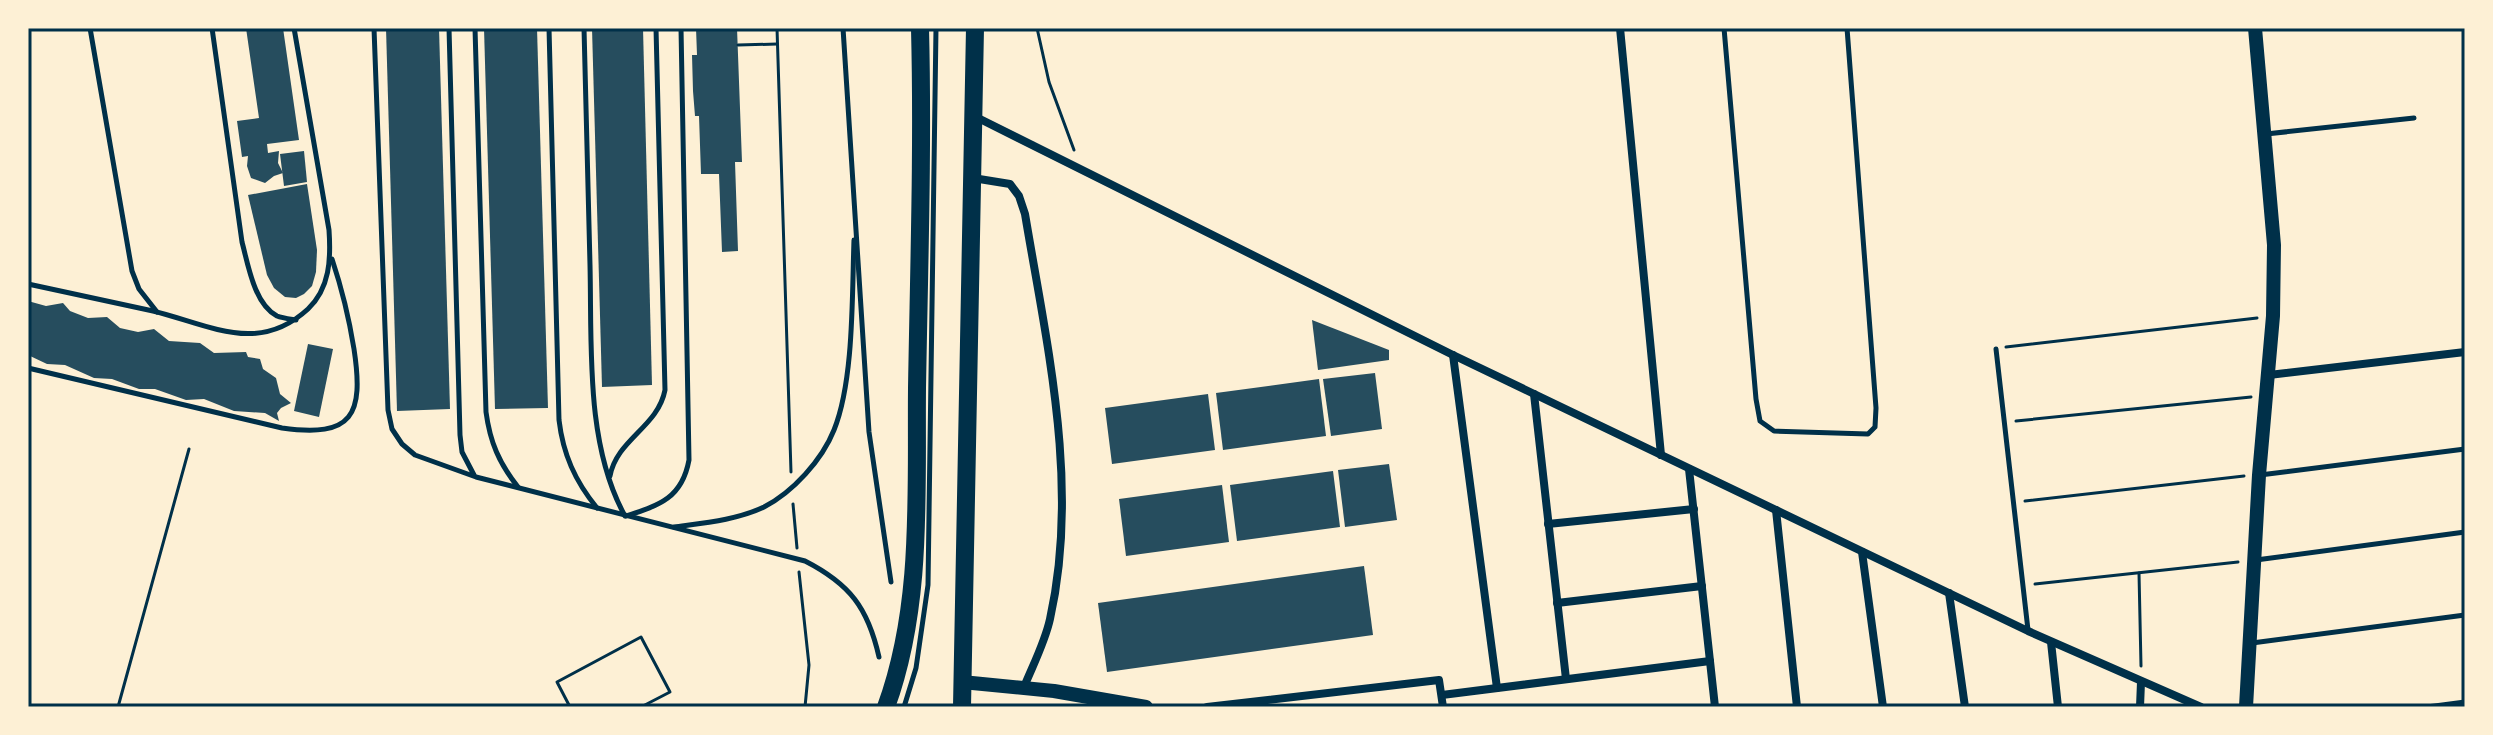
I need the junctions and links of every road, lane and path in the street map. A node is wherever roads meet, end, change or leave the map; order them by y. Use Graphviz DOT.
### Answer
graph roads {
  1 [pos="90,28"];
  2 [pos="212,28"];
  3 [pos="294,28"];
  4 [pos="374,28"];
  5 [pos="449,28"];
  6 [pos="475,28"];
  7 [pos="549,28"];
  8 [pos="584,28"];
  9 [pos="656,28"];
  10 [pos="681,28"];
  11 [pos="777,28"];
  12 [pos="843,28"];
  13 [pos="920,28"];
  14 [pos="936,28"];
  15 [pos="975,28"];
  16 [pos="1037,28"];
  17 [pos="1620,28"];
  18 [pos="1724,28"];
  19 [pos="1847,28"];
  20 [pos="2255,28"];
  21 [pos="777,44"];
  22 [pos="738,45"];
  23 [pos="974,116"];
  24 [pos="2414,118"];
  25 [pos="2266,134"];
  26 [pos="1083,171"];
  27 [pos="973,178"];
  28 [pos="855,211"];
  29 [pos="331,256"];
  30 [pos="28,284"];
  31 [pos="157,312"];
  32 [pos="2273,316"];
  33 [pos="296,320"];
  34 [pos="1996,349"];
  35 [pos="2465,352"];
  36 [pos="1453,355"];
  37 [pos="28,368"];
  38 [pos="2269,375"];
  39 [pos="1534,394"];
  40 [pos="2267,395"];
  41 [pos="2004,423"];
  42 [pos="189,449"];
  43 [pos="2465,449"];
  44 [pos="1661,455"];
  45 [pos="1689,469"];
  46 [pos="2259,475"];
  47 [pos="476,477"];
  48 [pos="791,481"];
  49 [pos="610,484"];
  50 [pos="519,488"];
  51 [pos="792,496"];
  52 [pos="2014,502"];
  53 [pos="598,509"];
  54 [pos="1694,509"];
  55 [pos="1776,510"];
  56 [pos="625,517"];
  57 [pos="1548,524"];
  58 [pos="669,528"];
  59 [pos="2465,532"];
  60 [pos="1862,552"];
  61 [pos="798,558"];
  62 [pos="2254,560"];
  63 [pos="800,573"];
  64 [pos="2139,573"];
  65 [pos="891,582"];
  66 [pos="2023,585"];
  67 [pos="1702,586"];
  68 [pos="1949,593"];
  69 [pos="1557,603"];
  70 [pos="2465,615"];
  71 [pos="2028,631"];
  72 [pos="2051,642"];
  73 [pos="2249,643"];
  74 [pos="879,657"];
  75 [pos="1710,661"];
  76 [pos="1566,679"];
  77 [pos="962,682"];
  78 [pos="2141,682"];
  79 [pos="1024,687"];
  80 [pos="1497,688"];
  81 [pos="1442,695"];
  82 [pos="1091,702"];
  83 [pos="2465,702"];
  84 [pos="118,707"];
  85 [pos="570,707"];
  86 [pos="641,707"];
  87 [pos="805,707"];
  88 [pos="886,707"];
  89 [pos="904,707"];
  90 [pos="962,707"];
  91 [pos="1146,707"];
  92 [pos="1207,707"];
  93 [pos="1443,707"];
  94 [pos="1715,707"];
  95 [pos="1797,707"];
  96 [pos="1883,707"];
  97 [pos="1965,707"];
  98 [pos="2058,707"];
  99 [pos="2140,707"];
  100 [pos="2201,707"];
  101 [pos="2246,707"];
  102 [pos="2427,707"];
  1 -- 31 [label="lane"];
  2 -- 33 [label="lane"];
  3 -- 29 [label="lane"];
  4 -- 47 [label="lane"];
  5 -- 47 [label="lane"];
  6 -- 50 [label="lane"];
  7 -- 53 [label="lane"];
  8 -- 49 [label="lane"];
  9 -- 49 [label="lane"];
  10 -- 56 [label="lane"];
  11 -- 21 [label="path"];
  12 -- 28 [label="lane"];
  13 -- 88 [label="highway"];
  14 -- 89 [label="lane"];
  15 -- 23 [label="highway"];
  16 -- 26 [label="path"];
  17 -- 44 [label="street"];
  18 -- 19 [label="lane"];
  20 -- 25 [label="street"];
  21 -- 22 [label="path"];
  21 -- 48 [label="path"];
  23 -- 26 [label="street"];
  23 -- 27 [label="highway"];
  24 -- 25 [label="lane"];
  25 -- 32 [label="street"];
  26 -- 36 [label="street"];
  27 -- 77 [label="highway"];
  27 -- 79 [label="street"];
  28 -- 58 [label="lane"];
  28 -- 65 [label="lane"];
  29 -- 33 [label="lane"];
  29 -- 37 [label="lane"];
  30 -- 31 [label="lane"];
  31 -- 33 [label="lane"];
  32 -- 34 [label="path"];
  32 -- 38 [label="street"];
  34 -- 41 [label="lane"];
  35 -- 38 [label="street"];
  36 -- 39 [label="street"];
  36 -- 80 [label="street"];
  38 -- 40 [label="street"];
  39 -- 44 [label="street"];
  39 -- 57 [label="street"];
  40 -- 41 [label="path"];
  40 -- 46 [label="street"];
  41 -- 52 [label="lane"];
  42 -- 84 [label="path"];
  43 -- 46 [label="lane"];
  44 -- 45 [label="street"];
  45 -- 54 [label="street"];
  45 -- 55 [label="street"];
  46 -- 52 [label="path"];
  46 -- 62 [label="street"];
  47 -- 50 [label="lane"];
  49 -- 56 [label="lane"];
  50 -- 53 [label="lane"];
  51 -- 61 [label="path"];
  52 -- 66 [label="lane"];
  53 -- 56 [label="lane"];
  54 -- 57 [label="street"];
  54 -- 67 [label="street"];
  55 -- 60 [label="street"];
  55 -- 95 [label="street"];
  56 -- 58 [label="lane"];
  57 -- 69 [label="street"];
  58 -- 74 [label="lane"];
  59 -- 62 [label="lane"];
  60 -- 68 [label="street"];
  60 -- 96 [label="street"];
  62 -- 64 [label="path"];
  62 -- 73 [label="street"];
  63 -- 87 [label="path"];
  64 -- 66 [label="path"];
  64 -- 78 [label="path"];
  66 -- 71 [label="lane"];
  67 -- 69 [label="street"];
  67 -- 75 [label="street"];
  68 -- 71 [label="street"];
  68 -- 97 [label="street"];
  69 -- 76 [label="street"];
  70 -- 73 [label="lane"];
  71 -- 72 [label="street"];
  72 -- 78 [label="street"];
  72 -- 98 [label="street"];
  73 -- 101 [label="street"];
  75 -- 76 [label="street"];
  75 -- 94 [label="street"];
  76 -- 80 [label="street"];
  77 -- 79 [label="street"];
  77 -- 90 [label="highway"];
  78 -- 99 [label="street"];
  78 -- 100 [label="street"];
  79 -- 82 [label="street"];
  80 -- 81 [label="street"];
  81 -- 92 [label="street"];
  81 -- 93 [label="street"];
  82 -- 91 [label="street"];
  83 -- 102 [label="lane"];
  85 -- 86 [label="path"];
}
